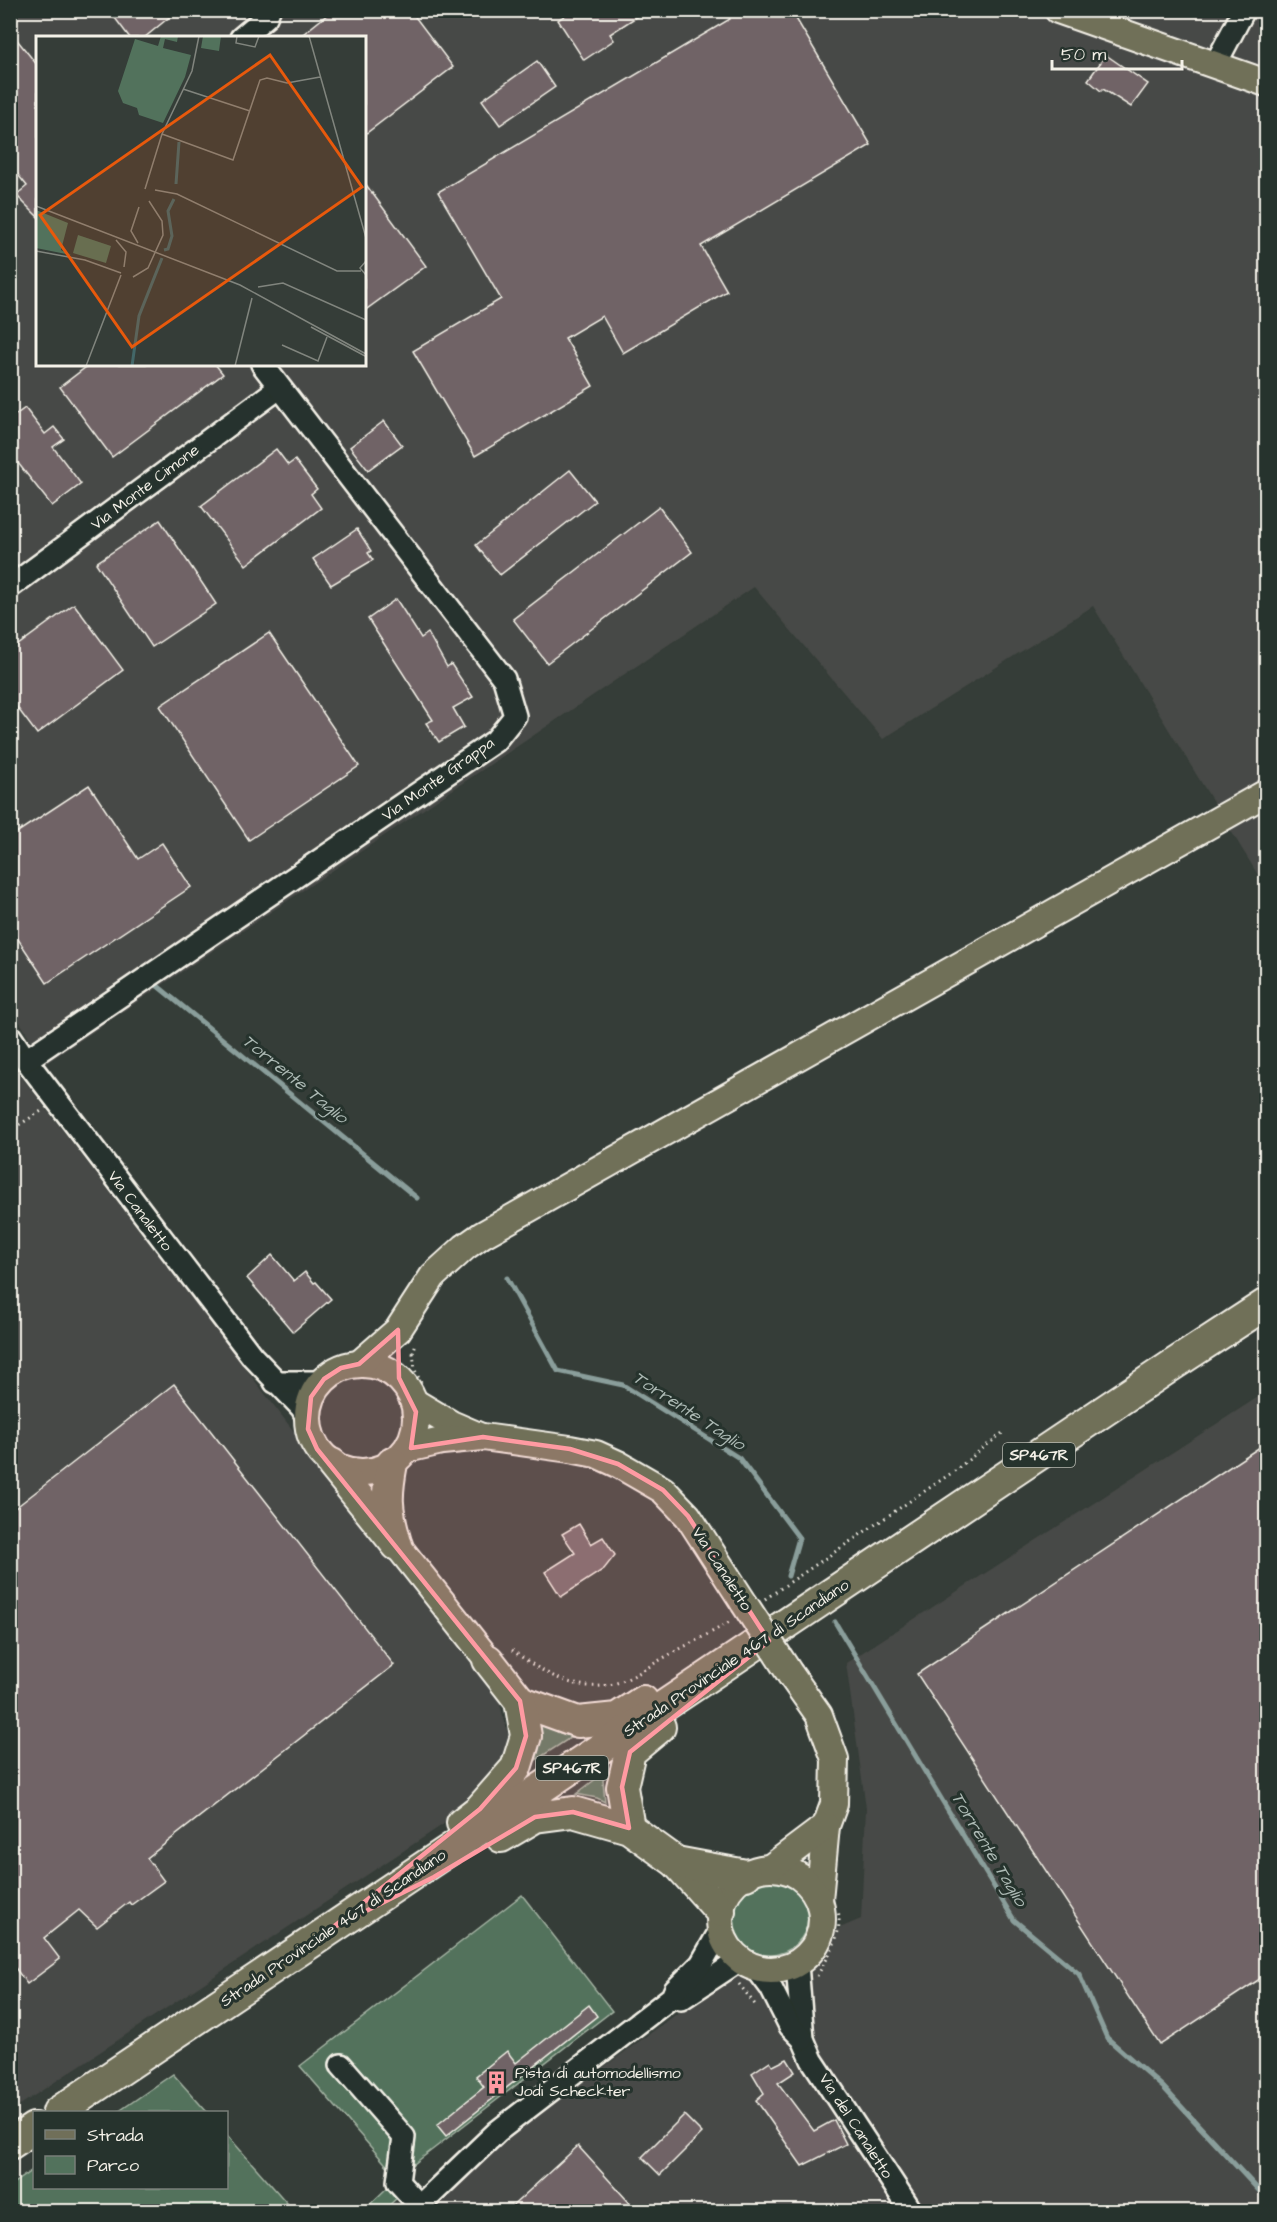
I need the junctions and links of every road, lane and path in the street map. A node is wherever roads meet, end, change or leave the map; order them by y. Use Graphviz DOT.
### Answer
graph roads {
  1 [pos="270,10"];
  2 [pos="1058,10"];
  3 [pos="1244,10"];
  4 [pos="243,36"];
  5 [pos="1215,65"];
  6 [pos="1266,83"];
  7 [pos="263,366"];
  8 [pos="279,388"];
  9 [pos="10,587"];
  10 [pos="1266,793"];
  11 [pos="10,1036"];
  12 [pos="26,1060"];
  13 [pos="57,1101"];
  14 [pos="14,1128"];
  15 [pos="1266,1304"];
  16 [pos="398,1330"];
  17 [pos="359,1364"];
  18 [pos="332,1372"];
  19 [pos="399,1378"];
  20 [pos="275,1382"];
  21 [pos="414,1402"];
  22 [pos="307,1418"];
  23 [pos="483,1437"];
  24 [pos="399,1456"];
  25 [pos="332,1464"];
  26 [pos="397,1545"];
  27 [pos="812,1607"];
  28 [pos="488,1660"];
  29 [pos="520,1701"];
  30 [pos="826,1826"];
  31 [pos="629,1828"];
  32 [pos="676,1862"];
  33 [pos="758,1871"];
  34 [pos="819,1900"];
  35 [pos="721,1920"];
  36 [pos="332,1928"];
  37 [pos="748,1964"];
  38 [pos="797,1964"];
  39 [pos="672,1997"];
  40 [pos="803,2039"];
  41 [pos="341,2065"];
  42 [pos="59,2111"];
  43 [pos="33,2129"];
  44 [pos="10,2144"];
  45 [pos="416,2208"];
  46 [pos="912,2211"];
  1 -- 4 [label="street"];
  2 -- 5 [label="main road"];
  3 -- 5 [label="street"];
  5 -- 6 [label="main road"];
  7 -- 8 [label="street, Via Monte Grappa"];
  8 -- 9 [label="street, Via Monte Cimone"];
  8 -- 12 [label="street, Via Monte Grappa"];
  10 -- 16 [label="main road"];
  11 -- 12 [label="street, Via Canaletto"];
  12 -- 13 [label="street, Via Canaletto"];
  13 -- 14 [label="path"];
  13 -- 20 [label="street, Via Canaletto"];
  15 -- 27 [label="highway, Strada Provinciale 467 di Scandiano / SP467R"];
  16 -- 17 [label="main road"];
  16 -- 19 [label="main road"];
  17 -- 18 [label="main road"];
  17 -- 19 [label="main road"];
  18 -- 20 [label="street"];
  18 -- 22 [label="main road"];
  19 -- 21 [label="main road"];
  20 -- 22 [label="street, Via Canaletto"];
  21 -- 23 [label="main road, Via Canaletto"];
  21 -- 24 [label="main road"];
  22 -- 25 [label="main road"];
  23 -- 24 [label="main road, Via Canaletto"];
  23 -- 30 [label="main road, Via Canaletto, bridge"];
  24 -- 25 [label="main road"];
  24 -- 26 [label="highway"];
  25 -- 26 [label="highway"];
  26 -- 28 [label="main road"];
  27 -- 29 [label="highway"];
  27 -- 31 [label="highway"];
  27 -- 36 [label="highway, Strada Provinciale 467 di Scandiano / SP467R"];
  28 -- 29 [label="highway"];
  29 -- 36 [label="highway"];
  30 -- 33 [label="main road"];
  30 -- 34 [label="main road, Via Canaletto"];
  31 -- 32 [label="highway"];
  31 -- 36 [label="highway"];
  32 -- 33 [label="highway"];
  32 -- 35 [label="highway"];
  33 -- 34 [label="main road"];
  33 -- 35 [label="main road"];
  34 -- 38 [label="main road"];
  35 -- 37 [label="main road"];
  35 -- 39 [label="street"];
  36 -- 42 [label="highway, Strada Provinciale 467 di Scandiano / SP467R"];
  37 -- 38 [label="main road"];
  37 -- 39 [label="street"];
  37 -- 40 [label="street"];
  38 -- 40 [label="street"];
  39 -- 45 [label="street"];
  40 -- 46 [label="street, Via del Canaletto"];
  41 -- 45 [label="street"];
  43 -- 44 [label="highway"];
}
